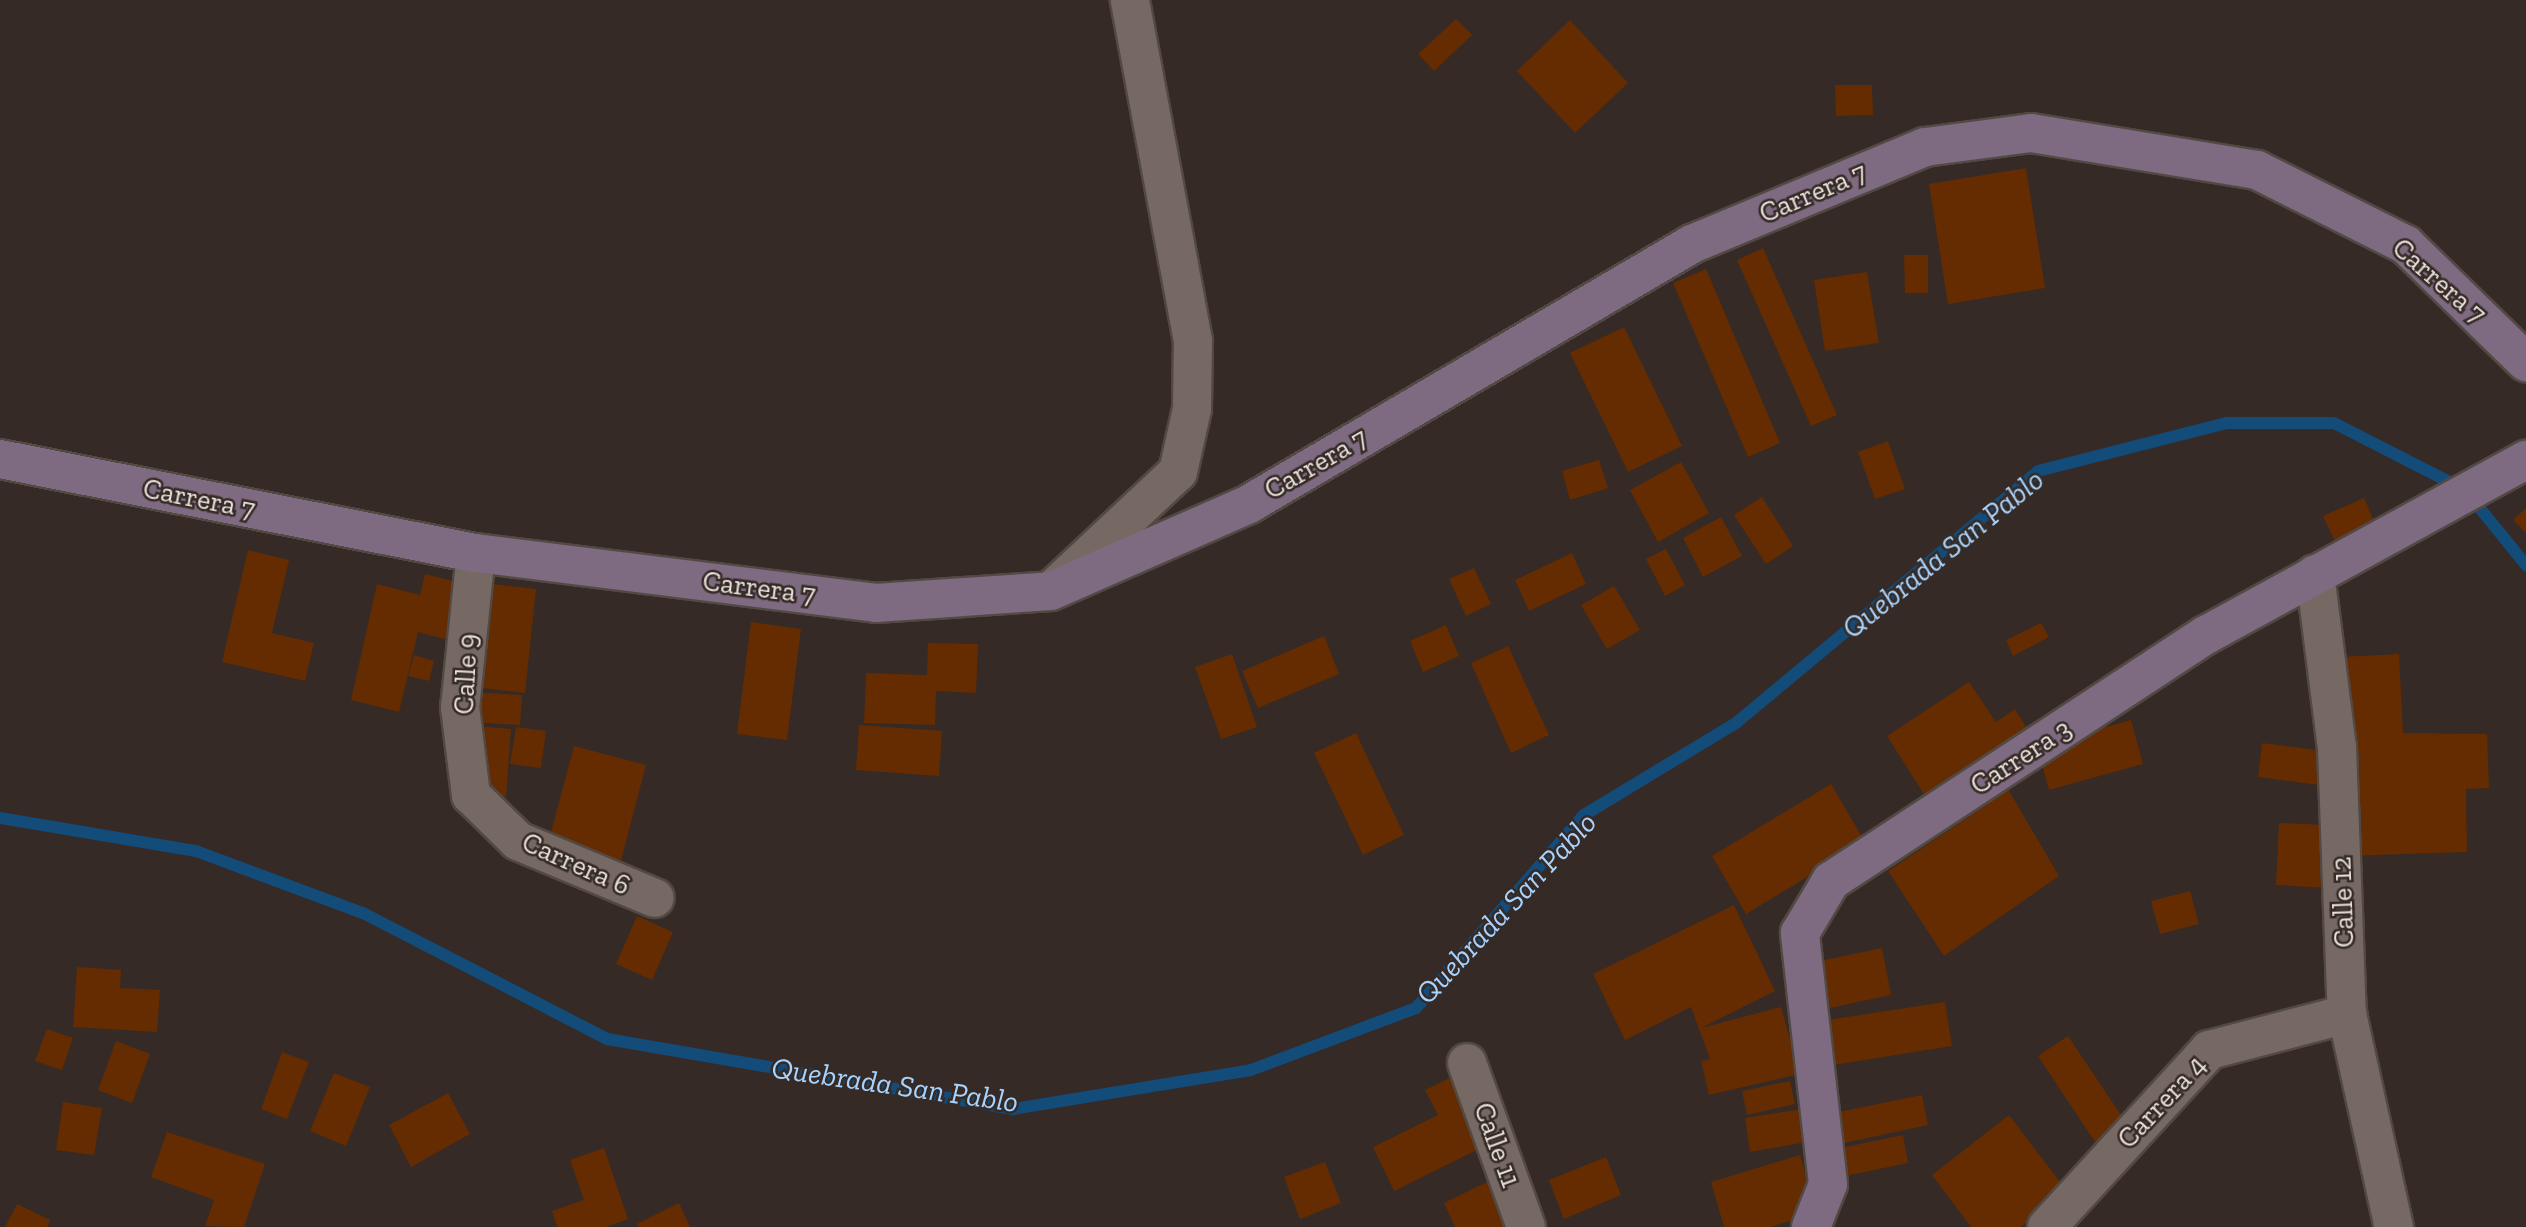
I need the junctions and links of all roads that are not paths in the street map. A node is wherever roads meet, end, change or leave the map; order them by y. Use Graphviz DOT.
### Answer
graph roads {
  1 [pos="1130,0"];
  2 [pos="2526,362"];
  3 [pos="0,459"];
  4 [pos="2517,465"];
  5 [pos="476,553"];
  6 [pos="2315,574"];
  7 [pos="1051,591"];
  8 [pos="471,795"];
  9 [pos="655,898"];
  10 [pos="2347,1014"];
  11 [pos="1467,1063"];
  12 [pos="1526,1227"];
  13 [pos="1811,1227"];
  14 [pos="2047,1227"];
  15 [pos="2394,1227"];
  1 -- 7 [label="street"];
  2 -- 7 [label="main road, Carrera 7"];
  3 -- 5 [label="main road, Carrera 7"];
  4 -- 6 [label="main road, Carrera 3"];
  5 -- 7 [label="main road, Carrera 7"];
  5 -- 8 [label="street, Calle 9"];
  6 -- 10 [label="street, Calle 12"];
  6 -- 13 [label="main road, Carrera 3"];
  8 -- 9 [label="street, Carrera 6"];
  10 -- 14 [label="street, Carrera 4"];
  10 -- 15 [label="street, Calle 12"];
  11 -- 12 [label="street, Calle 11"];
}
